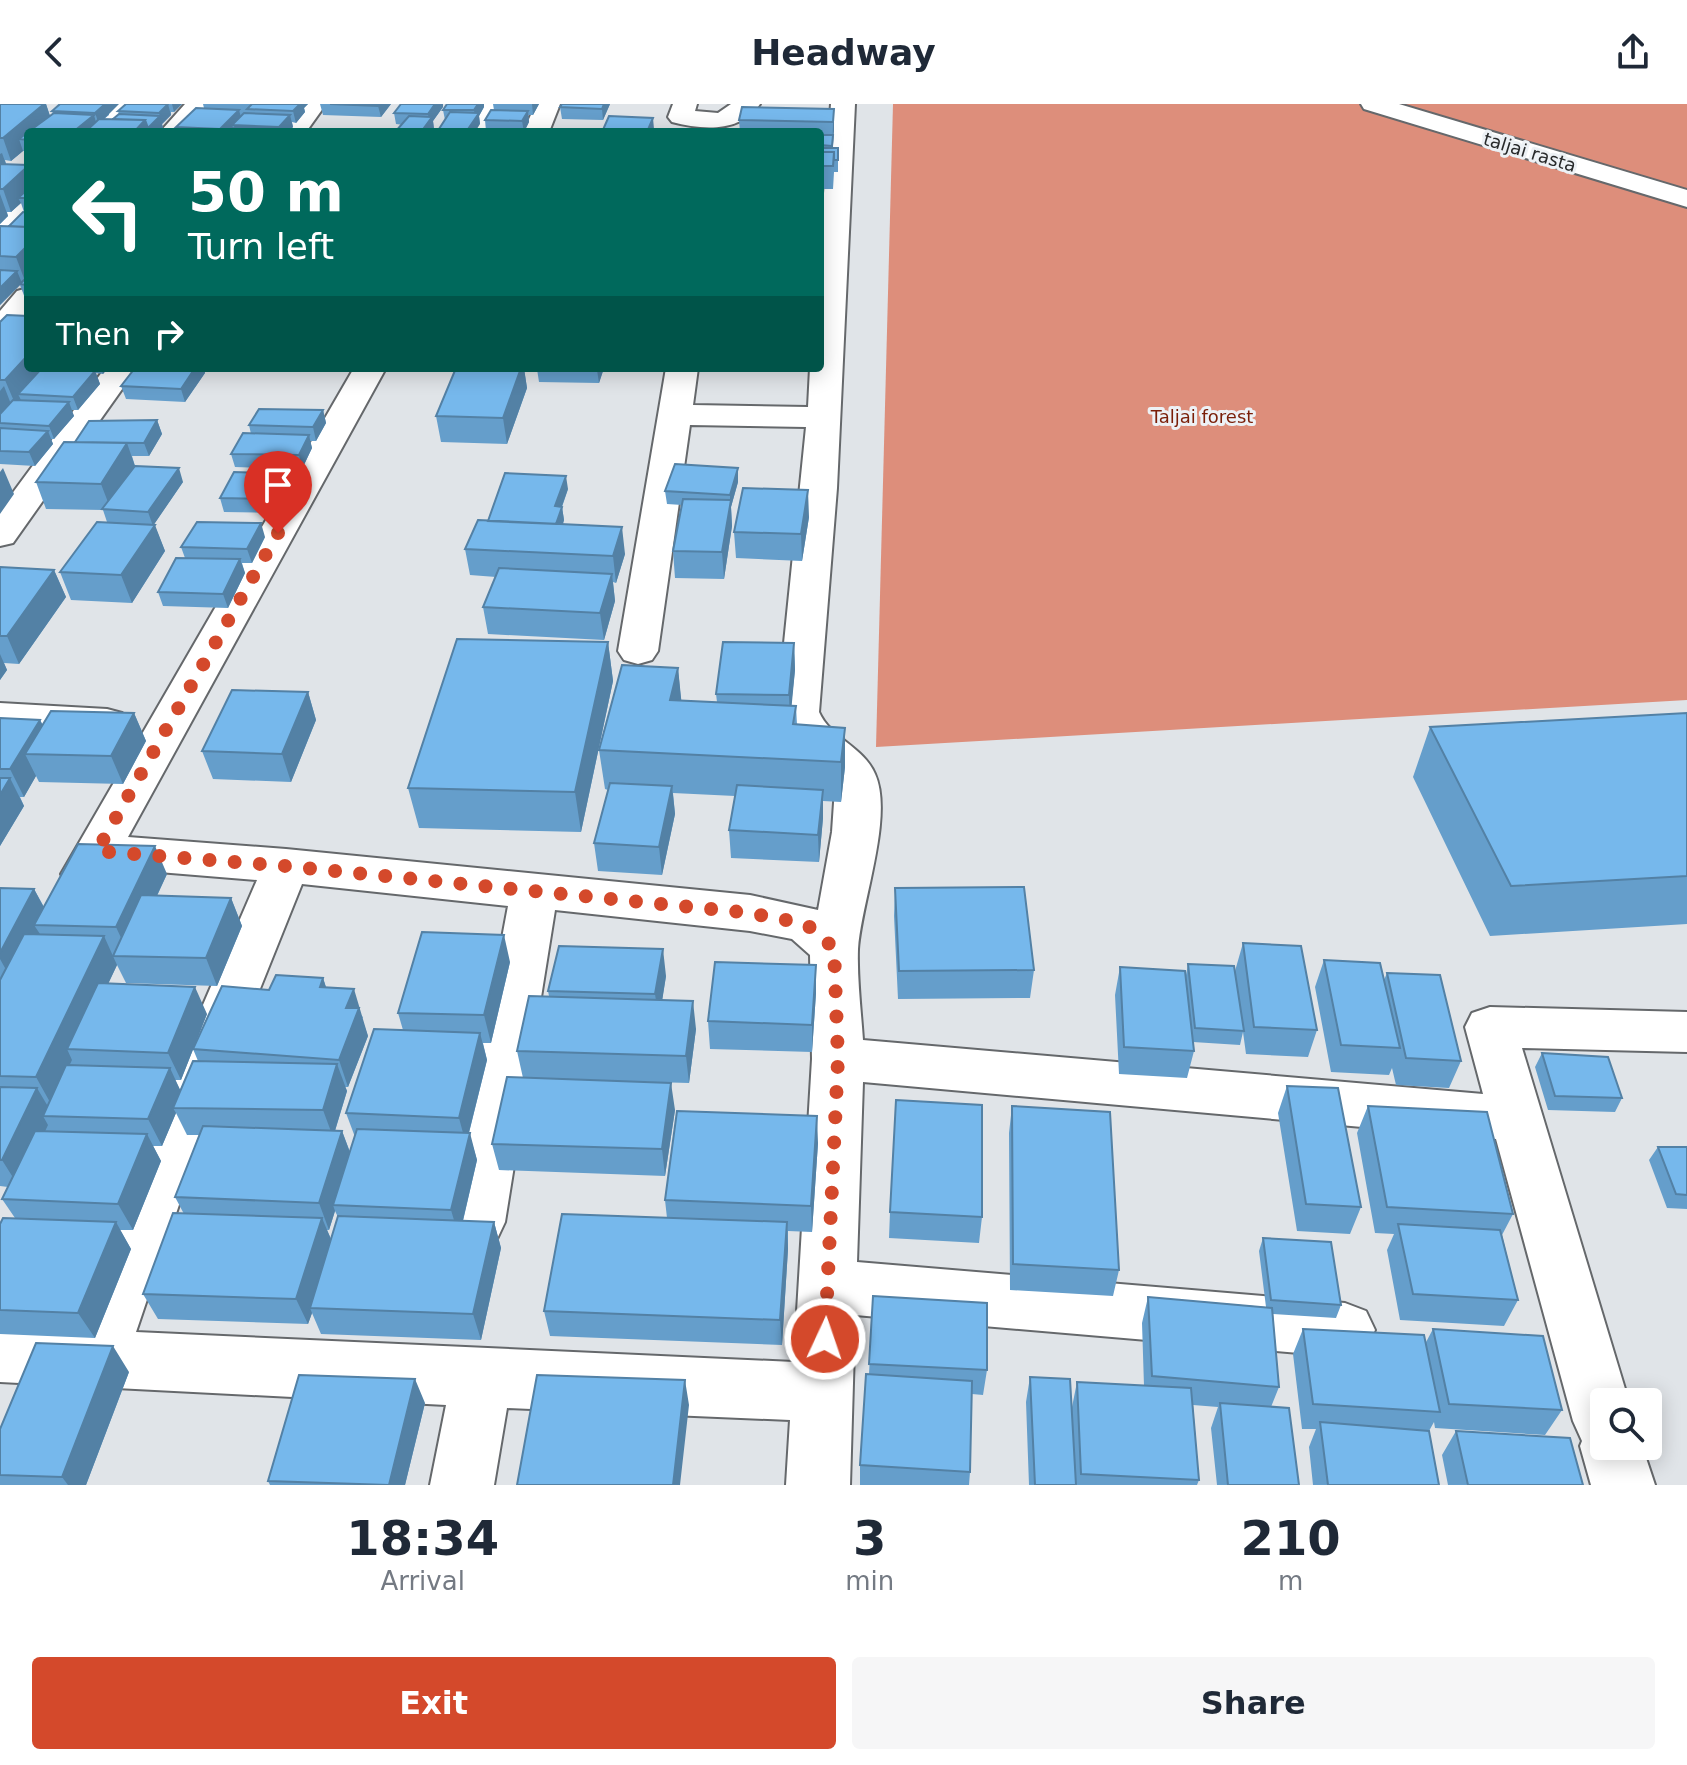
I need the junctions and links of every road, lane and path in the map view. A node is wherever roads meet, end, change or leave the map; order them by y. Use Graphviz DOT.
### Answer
graph roads {
  1 [pos="128,104"];
  2 [pos="199,104"];
  3 [pos="314,104"];
  4 [pos="495,104"];
  5 [pos="548,104"];
  6 [pos="685,104"];
  7 [pos="748,104"];
  8 [pos="843,104"];
  9 [pos="1373,104"];
  10 [pos="722,126"];
  11 [pos="104,128"];
  12 [pos="177,128"];
  13 [pos="296,128"];
  14 [pos="484,128"];
  15 [pos="538,128"];
  16 [pos="1687,199"];
  17 [pos="24,204"];
  18 [pos="0,230"];
  19 [pos="24,302"];
  20 [pos="0,330"];
  21 [pos="118,372"];
  22 [pos="368,372"];
  23 [pos="681,372"];
  24 [pos="674,415"];
  25 [pos="823,417"];
  26 [pos="0,535"];
  27 [pos="638,651"];
  28 [pos="0,717"];
  29 [pos="169,726"];
  30 [pos="97,851"];
  31 [pos="286,866"];
  32 [pos="534,893"];
  33 [pos="60,918"];
  34 [pos="834,948"];
  35 [pos="1687,1032"];
  36 [pos="838,1059"];
  37 [pos="1516,1119"];
  38 [pos="477,1222"];
  39 [pos="827,1286"];
  40 [pos="1345,1330"];
  41 [pos="0,1354"];
  42 [pos="98,1357"];
  43 [pos="482,1378"];
  44 [pos="1594,1388"];
  45 [pos="822,1392"];
  46 [pos="1615,1460"];
  47 [pos="462,1485"];
  48 [pos="818,1485"];
  49 [pos="1623,1485"];
  1 -- 11 [label="street"];
  2 -- 12 [label="street"];
  3 -- 13 [label="street"];
  4 -- 14 [label="street"];
  5 -- 15 [label="street"];
  6 -- 10 [label="street"];
  7 -- 10 [label="street"];
  8 -- 25 [label="street"];
  9 -- 16 [label="street, taljai rasta"];
  17 -- 18 [label="street"];
  19 -- 20 [label="street"];
  21 -- 26 [label="street"];
  22 -- 29 [label="street"];
  23 -- 24 [label="street"];
  24 -- 25 [label="street"];
  24 -- 27 [label="street"];
  25 -- 34 [label="street"];
  28 -- 29 [label="street"];
  29 -- 30 [label="street"];
  30 -- 31 [label="street"];
  30 -- 33 [label="street"];
  31 -- 32 [label="street"];
  31 -- 42 [label="street"];
  32 -- 34 [label="street"];
  32 -- 38 [label="street"];
  34 -- 36 [label="street"];
  35 -- 37 [label="street"];
  36 -- 37 [label="street"];
  36 -- 39 [label="street"];
  37 -- 44 [label="street"];
  39 -- 40 [label="street"];
  39 -- 45 [label="street"];
  41 -- 42 [label="street"];
  42 -- 43 [label="street"];
  43 -- 45 [label="street"];
  43 -- 47 [label="street"];
  45 -- 48 [label="street"];
  46 -- 49 [label="street"];
}
